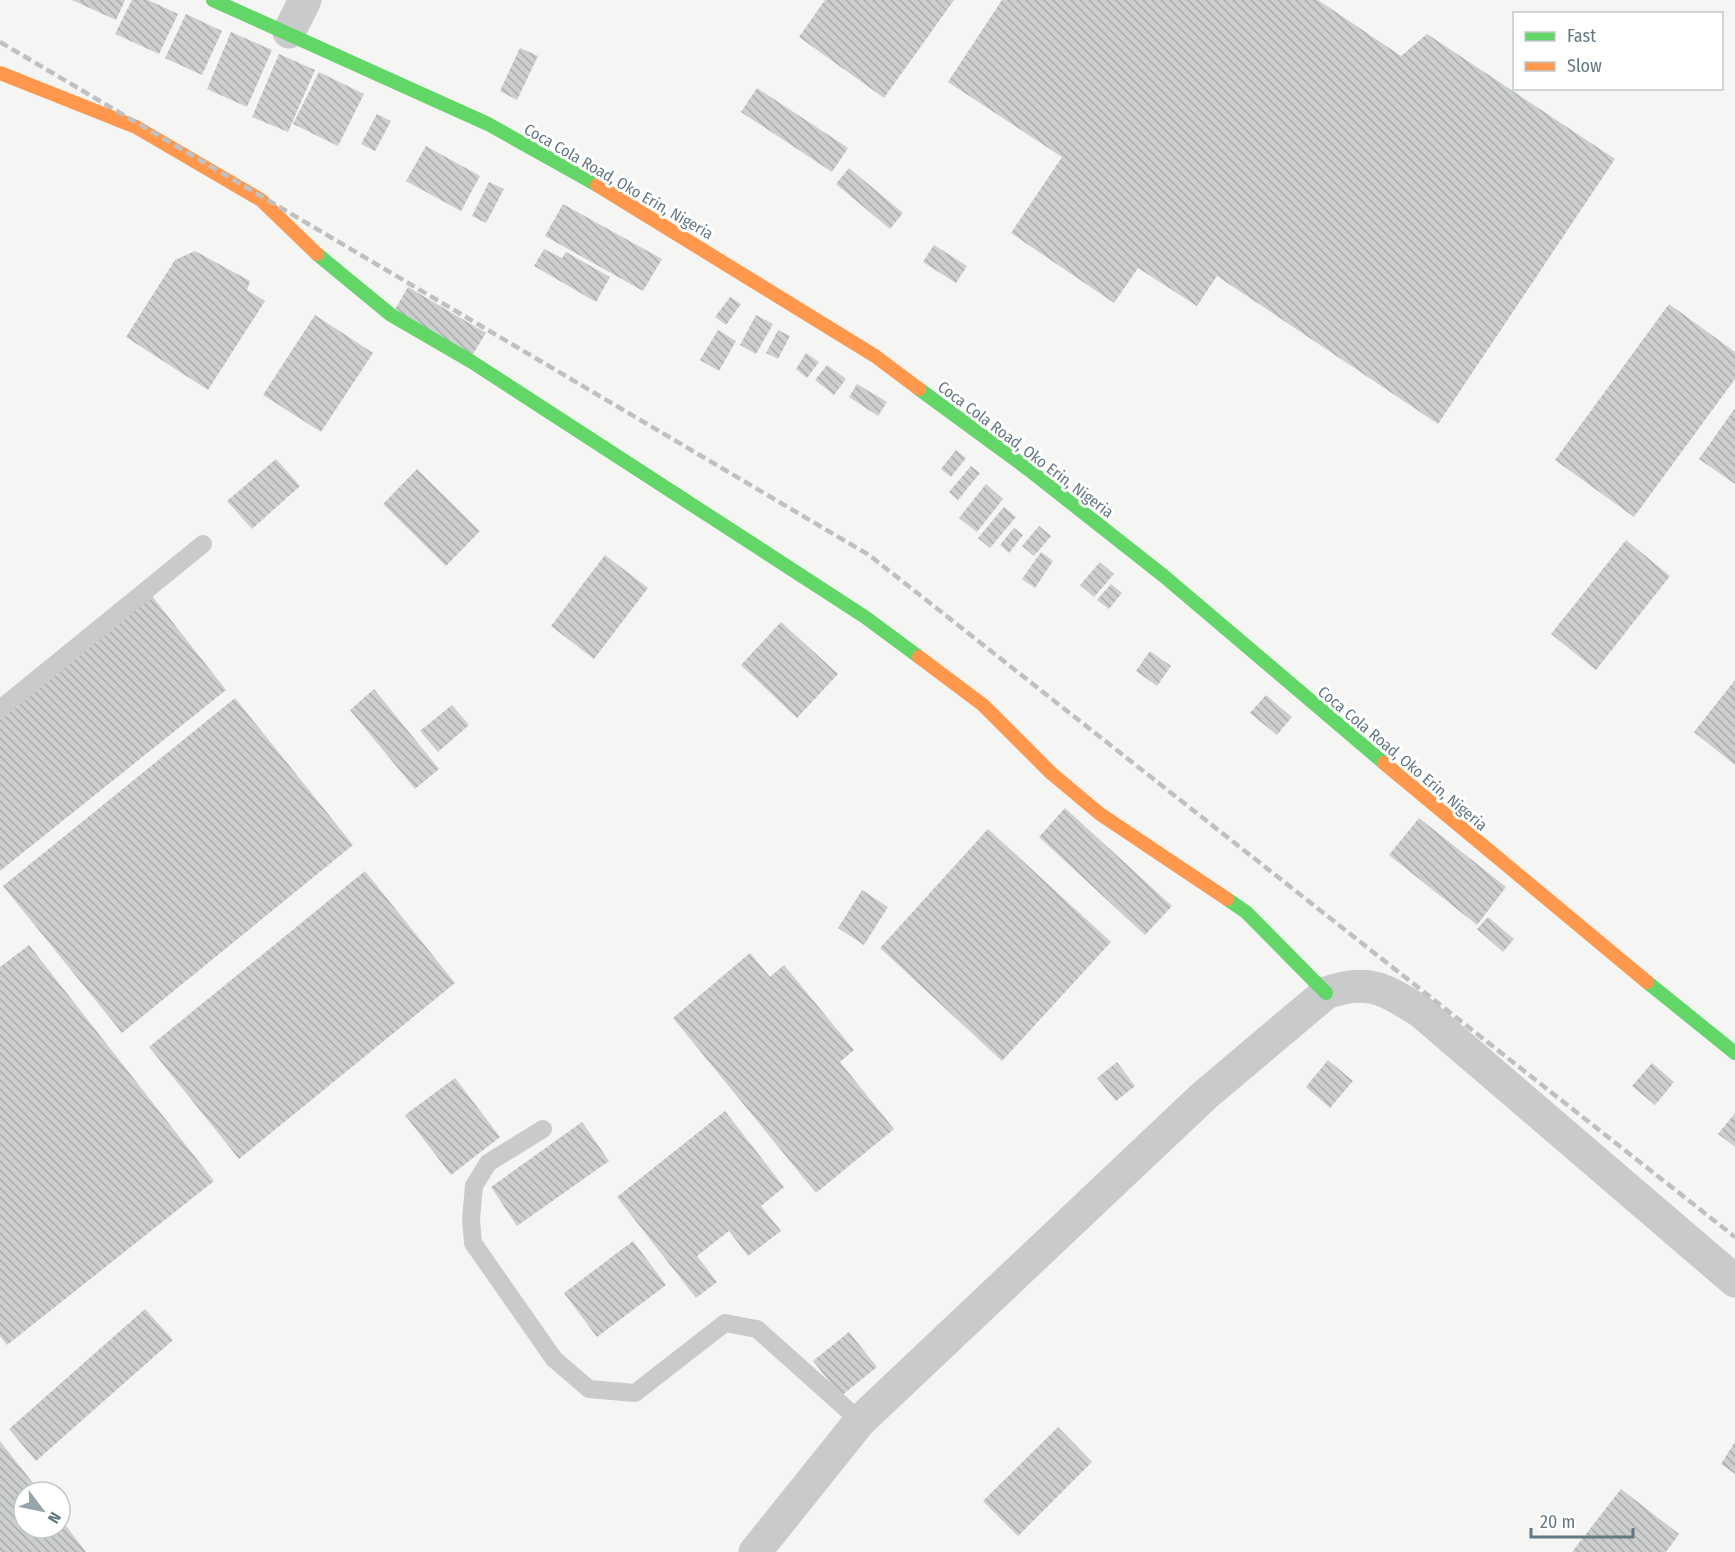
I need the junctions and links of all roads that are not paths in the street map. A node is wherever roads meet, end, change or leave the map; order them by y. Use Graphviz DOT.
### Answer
graph roads {
  1 [pos="213,0"];
  2 [pos="305,0"];
  3 [pos="289,32"];
  4 [pos="0,73"];
  5 [pos="203,544"];
  6 [pos="0,709"];
  7 [pos="1326,993"];
  8 [pos="1735,1053"];
  9 [pos="543,1129"];
  10 [pos="1735,1281"];
  11 [pos="860,1421"];
  12 [pos="755,1552"];
  1 -- 3 [label="street, Coca Cola Road, Oko Erin, Nigeria"];
  2 -- 3 [label="street"];
  3 -- 8 [label="street, Coca Cola Road, Oko Erin, Nigeria"];
  4 -- 7 [label="street"];
  5 -- 6 [label="lane"];
  7 -- 10 [label="street"];
  7 -- 11 [label="street"];
  9 -- 11 [label="lane"];
  11 -- 12 [label="street"];
}
